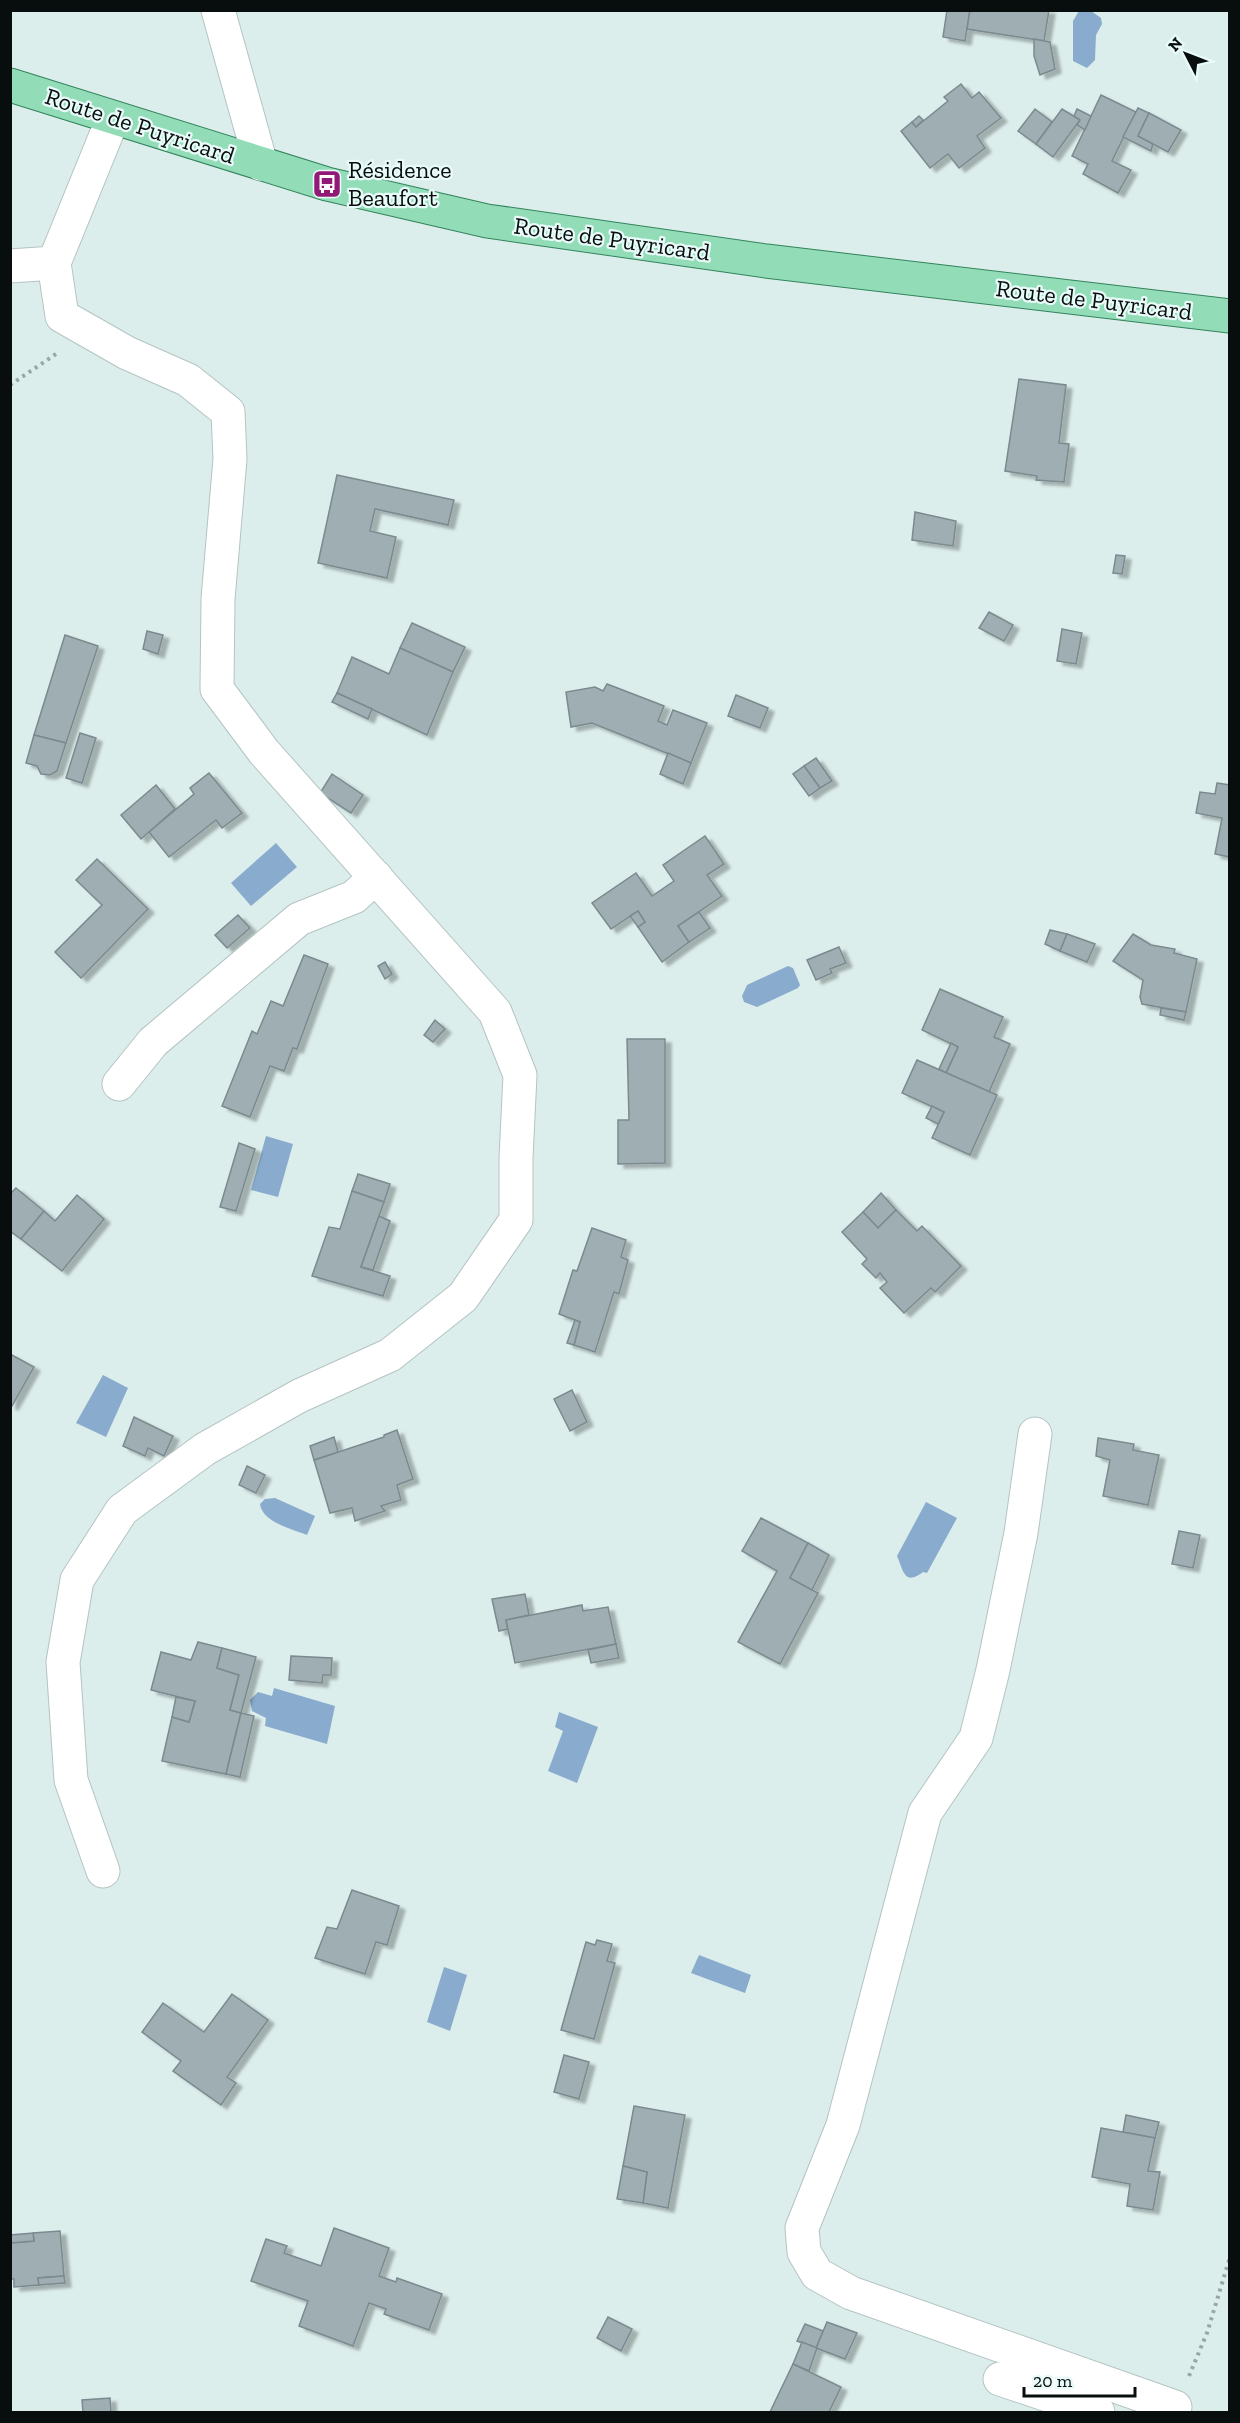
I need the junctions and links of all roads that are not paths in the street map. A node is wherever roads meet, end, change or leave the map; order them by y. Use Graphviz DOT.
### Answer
graph roads {
  1 [pos="218,10"];
  2 [pos="10,85"];
  3 [pos="113,118"];
  4 [pos="261,164"];
  5 [pos="54,263"];
  6 [pos="10,266"];
  7 [pos="1230,316"];
  8 [pos="376,877"];
  9 [pos="119,1084"];
  10 [pos="1035,1434"];
  11 [pos="103,1871"];
  12 [pos="1000,2379"];
  13 [pos="1175,2407"];
  14 [pos="1098,2412"];
  1 -- 4 [label="street"];
  2 -- 3 [label="main road, Route de Puyricard"];
  3 -- 4 [label="main road, Route de Puyricard"];
  3 -- 5 [label="street"];
  4 -- 7 [label="main road, Route de Puyricard"];
  5 -- 6 [label="street"];
  5 -- 8 [label="street"];
  8 -- 9 [label="street"];
  8 -- 11 [label="street"];
  10 -- 13 [label="street"];
  12 -- 14 [label="street"];
}
